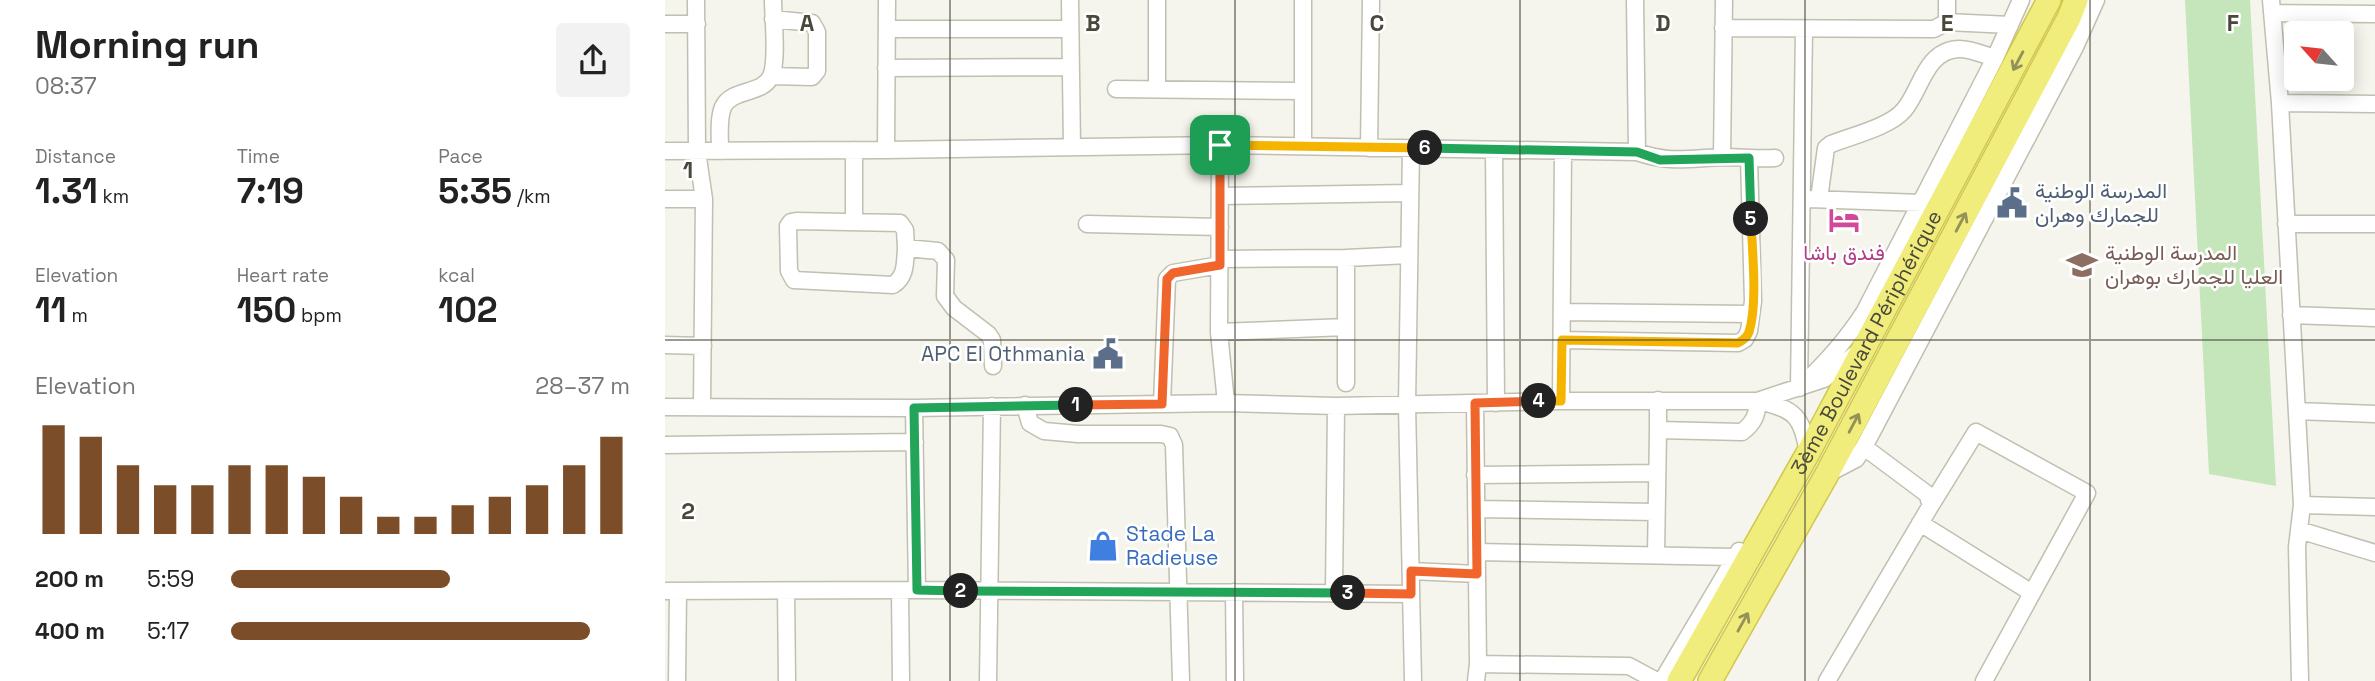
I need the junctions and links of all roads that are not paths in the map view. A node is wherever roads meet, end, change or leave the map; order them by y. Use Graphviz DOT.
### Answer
graph roads {
  1 [pos="696,0"];
  2 [pos="773,0"];
  3 [pos="887,0"];
  4 [pos="1070,0"];
  5 [pos="1157,0"];
  6 [pos="1303,0"];
  7 [pos="1371,0"];
  8 [pos="1635,0"];
  9 [pos="1724,0"];
  10 [pos="1947,0"];
  11 [pos="2021,0"];
  12 [pos="2049,0"];
  13 [pos="2076,0"];
  14 [pos="2095,0"];
  15 [pos="2272,7"];
  16 [pos="2375,14"];
  17 [pos="773,19"];
  18 [pos="1947,22"];
  19 [pos="665,24"];
  20 [pos="697,24"];
  21 [pos="2010,25"];
  22 [pos="1723,28"];
  23 [pos="1070,29"];
  24 [pos="1804,29"];
  25 [pos="887,30"];
  26 [pos="1995,58"];
  27 [pos="1071,67"];
  28 [pos="887,68"];
  29 [pos="771,76"];
  30 [pos="1116,89"];
  31 [pos="1157,89"];
  32 [pos="1303,90"];
  33 [pos="2280,103"];
  34 [pos="2375,104"];
  35 [pos="1220,145"];
  36 [pos="1303,146"];
  37 [pos="1072,147"];
  38 [pos="1369,148"];
  39 [pos="1411,148"];
  40 [pos="697,150"];
  41 [pos="854,150"];
  42 [pos="886,150"];
  43 [pos="1494,150"];
  44 [pos="665,151"];
  45 [pos="720,151"];
  46 [pos="1563,151"];
  47 [pos="1637,152"];
  48 [pos="1722,157"];
  49 [pos="1749,158"];
  50 [pos="1775,158"];
  51 [pos="1411,193"];
  52 [pos="1220,196"];
  53 [pos="665,199"];
  54 [pos="704,199"];
  55 [pos="1811,199"];
  56 [pos="1922,203"];
  57 [pos="854,222"];
  58 [pos="2286,224"];
  59 [pos="2375,224"];
  60 [pos="1087,225"];
  61 [pos="1220,227"];
  62 [pos="906,248"];
  63 [pos="1409,255"];
  64 [pos="1346,258"];
  65 [pos="1219,262"];
  66 [pos="1562,312"];
  67 [pos="1751,314"];
  68 [pos="2291,315"];
  69 [pos="2375,318"];
  70 [pos="1346,327"];
  71 [pos="1219,332"];
  72 [pos="1562,340"];
  73 [pos="665,345"];
  74 [pos="703,346"];
  75 [pos="1864,346"];
  76 [pos="993,366"];
  77 [pos="1346,383"];
  78 [pos="1799,388"];
  79 [pos="1658,400"];
  80 [pos="1561,401"];
  81 [pos="1758,401"];
  82 [pos="1226,403"];
  83 [pos="1475,403"];
  84 [pos="1496,403"];
  85 [pos="1162,404"];
  86 [pos="1025,405"];
  87 [pos="1408,405"];
  88 [pos="702,406"];
  89 [pos="992,406"];
  90 [pos="1336,406"];
  91 [pos="665,407"];
  92 [pos="914,408"];
  93 [pos="2297,411"];
  94 [pos="2375,414"];
  95 [pos="1658,430"];
  96 [pos="915,442"];
  97 [pos="665,445"];
  98 [pos="1864,447"];
  99 [pos="1808,453"];
  100 [pos="1656,473"];
  101 [pos="1827,474"];
  102 [pos="1475,475"];
  103 [pos="1931,505"];
  104 [pos="2302,505"];
  105 [pos="1777,507"];
  106 [pos="2375,507"];
  107 [pos="1476,509"];
  108 [pos="1656,512"];
  109 [pos="1920,523"];
  110 [pos="2299,530"];
  111 [pos="1477,552"];
  112 [pos="2375,553"];
  113 [pos="1656,555"];
  114 [pos="1735,556"];
  115 [pos="1411,571"];
  116 [pos="1477,574"];
  117 [pos="917,590"];
  118 [pos="671,591"];
  119 [pos="786,591"];
  120 [pos="900,591"];
  121 [pos="988,592"];
  122 [pos="1179,592"];
  123 [pos="1234,592"];
  124 [pos="1334,593"];
  125 [pos="2032,593"];
  126 [pos="1411,594"];
  127 [pos="1478,664"];
  128 [pos="677,681"];
  129 [pos="787,681"];
  130 [pos="901,681"];
  131 [pos="988,681"];
  132 [pos="1181,681"];
  133 [pos="1235,681"];
  134 [pos="1413,681"];
  135 [pos="1476,681"];
  136 [pos="1659,681"];
  137 [pos="1679,681"];
  138 [pos="1710,681"];
  139 [pos="1827,681"];
  140 [pos="1984,681"];
  141 [pos="2300,681"];
  1 -- 20 [label="street"];
  2 -- 17 [label="street"];
  3 -- 25 [label="street"];
  4 -- 23 [label="street"];
  5 -- 31 [label="street"];
  6 -- 32 [label="street"];
  7 -- 38 [label="street"];
  8 -- 47 [label="street"];
  9 -- 22 [label="street"];
  10 -- 18 [label="street"];
  11 -- 21 [label="street"];
  12 -- 75 [label="highway, 3ème Boulevard Périphérique, one-way"];
  101 -- 13 [label="highway, 3ème Boulevard Périphérique, one-way"];
  14 -- 98 [label="street"];
  15 -- 16 [label="street"];
  15 -- 33 [label="street"];
  17 -- 29 [label="street"];
  17 -- 29 [label="street"];
  18 -- 21 [label="street"];
  18 -- 24 [label="street"];
  19 -- 20 [label="street"];
  20 -- 40 [label="street"];
  21 -- 26 [label="street"];
  22 -- 24 [label="street"];
  22 -- 48 [label="street"];
  23 -- 25 [label="street"];
  23 -- 27 [label="street"];
  24 -- 55 [label="street"];
  25 -- 28 [label="street"];
  26 -- 55 [label="street"];
  26 -- 56 [label="street"];
  27 -- 28 [label="street"];
  27 -- 37 [label="street"];
  28 -- 42 [label="street"];
  29 -- 45 [label="street"];
  30 -- 31 [label="street"];
  31 -- 32 [label="street"];
  32 -- 36 [label="street"];
  33 -- 34 [label="street"];
  33 -- 58 [label="street"];
  35 -- 36 [label="street"];
  35 -- 37 [label="street"];
  35 -- 52 [label="street"];
  36 -- 38 [label="street"];
  37 -- 42 [label="street"];
  38 -- 39 [label="street"];
  39 -- 43 [label="street"];
  39 -- 51 [label="street"];
  40 -- 44 [label="street"];
  40 -- 45 [label="street"];
  40 -- 54 [label="street"];
  41 -- 42 [label="street"];
  41 -- 45 [label="street"];
  41 -- 57 [label="street"];
  43 -- 46 [label="street"];
  43 -- 84 [label="street"];
  46 -- 47 [label="street"];
  46 -- 66 [label="street"];
  47 -- 48 [label="street"];
  48 -- 49 [label="street"];
  49 -- 50 [label="street"];
  49 -- 67 [label="street"];
  51 -- 52 [label="street"];
  51 -- 63 [label="street"];
  52 -- 61 [label="street"];
  53 -- 54 [label="street"];
  54 -- 74 [label="street"];
  55 -- 56 [label="street"];
  55 -- 78 [label="street"];
  56 -- 78 [label="street"];
  57 -- 62 [label="street"];
  57 -- 62 [label="street"];
  58 -- 59 [label="street"];
  58 -- 68 [label="street"];
  60 -- 61 [label="street"];
  61 -- 65 [label="street"];
  62 -- 76 [label="street"];
  63 -- 64 [label="street"];
  63 -- 87 [label="street"];
  64 -- 65 [label="street"];
  64 -- 70 [label="street"];
  65 -- 71 [label="street"];
  65 -- 85 [label="street"];
  66 -- 67 [label="street"];
  66 -- 72 [label="street"];
  67 -- 72 [label="street"];
  68 -- 69 [label="street"];
  68 -- 93 [label="street"];
  70 -- 71 [label="street"];
  70 -- 77 [label="street"];
  71 -- 82 [label="street"];
  72 -- 80 [label="street"];
  73 -- 74 [label="street"];
  74 -- 88 [label="street"];
  75 -- 78 [label="street"];
  75 -- 99 [label="highway, 3ème Boulevard Périphérique"];
  78 -- 81 [label="street"];
  79 -- 80 [label="street"];
  79 -- 81 [label="street"];
  79 -- 95 [label="street"];
  80 -- 84 [label="street"];
  81 -- 95 [label="street"];
  81 -- 99 [label="street"];
  82 -- 85 [label="street"];
  82 -- 90 [label="street"];
  83 -- 84 [label="street"];
  83 -- 87 [label="street"];
  83 -- 102 [label="street"];
  85 -- 86 [label="street"];
  86 -- 89 [label="street"];
  86 -- 122 [label="street"];
  87 -- 90 [label="street"];
  87 -- 115 [label="street"];
  88 -- 91 [label="street"];
  88 -- 92 [label="street"];
  89 -- 92 [label="street"];
  89 -- 121 [label="street"];
  90 -- 124 [label="street"];
  92 -- 96 [label="street"];
  93 -- 94 [label="street"];
  93 -- 104 [label="street"];
  95 -- 100 [label="street"];
  96 -- 97 [label="street"];
  96 -- 117 [label="street"];
  98 -- 101 [label="street"];
  98 -- 103 [label="street"];
  99 -- 105 [label="highway, 3ème Boulevard Périphérique"];
  100 -- 102 [label="street"];
  100 -- 108 [label="street"];
  138 -- 101 [label="highway, 3ème Boulevard Périphérique, one-way"];
  102 -- 107 [label="street"];
  103 -- 109 [label="street"];
  103 -- 125 [label="street"];
  104 -- 106 [label="street"];
  104 -- 110 [label="street"];
  105 -- 114 [label="street"];
  105 -- 137 [label="highway, 3ème Boulevard Périphérique"];
  107 -- 108 [label="street"];
  107 -- 111 [label="street"];
  108 -- 113 [label="street"];
  109 -- 125 [label="street"];
  109 -- 139 [label="street"];
  110 -- 112 [label="street"];
  110 -- 141 [label="street"];
  111 -- 113 [label="street"];
  111 -- 116 [label="street"];
  113 -- 114 [label="street"];
  114 -- 136 [label="street"];
  115 -- 116 [label="street"];
  115 -- 126 [label="street"];
  116 -- 127 [label="street"];
  117 -- 120 [label="street"];
  117 -- 121 [label="street"];
  118 -- 119 [label="street"];
  118 -- 128 [label="street"];
  119 -- 120 [label="street"];
  119 -- 129 [label="street"];
  120 -- 130 [label="street"];
  121 -- 122 [label="street"];
  121 -- 131 [label="street"];
  122 -- 123 [label="street"];
  122 -- 132 [label="street"];
  123 -- 124 [label="street"];
  123 -- 133 [label="street"];
  124 -- 126 [label="street"];
  125 -- 140 [label="street"];
  126 -- 134 [label="street"];
  127 -- 135 [label="street"];
  127 -- 136 [label="street"];
}
